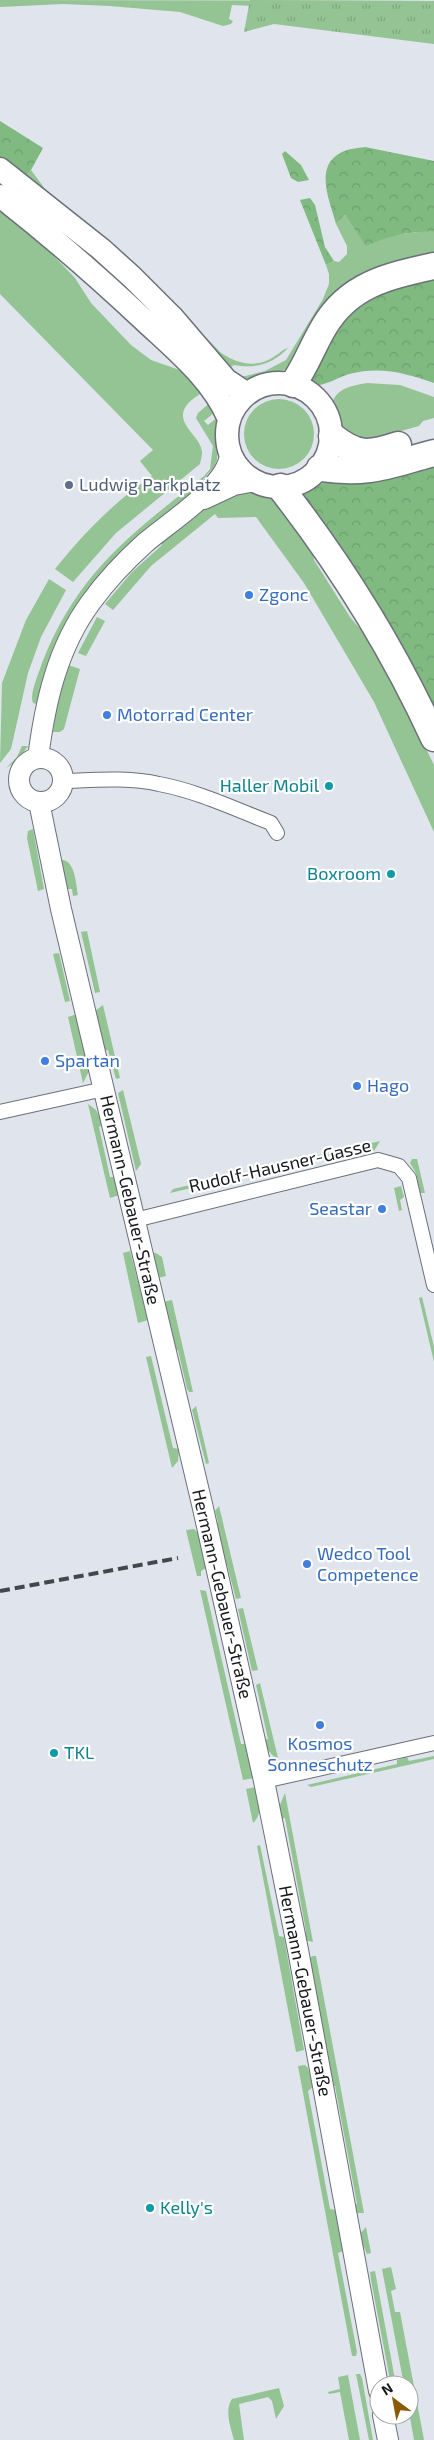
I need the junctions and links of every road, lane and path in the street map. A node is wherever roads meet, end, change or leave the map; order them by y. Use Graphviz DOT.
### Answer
graph roads {
  1 [pos="0,169"];
  2 [pos="0,196"];
  3 [pos="434,266"];
  4 [pos="293,384"];
  5 [pos="247,394"];
  6 [pos="229,419"];
  7 [pos="434,435"];
  8 [pos="332,436"];
  9 [pos="434,453"];
  10 [pos="230,454"];
  11 [pos="320,468"];
  12 [pos="255,481"];
  13 [pos="280,487"];
  14 [pos="194,505"];
  15 [pos="434,738"];
  16 [pos="38,758"];
  17 [pos="63,781"];
  18 [pos="39,802"];
  19 [pos="276,832"];
  20 [pos="104,1089"];
  21 [pos="0,1112"];
  22 [pos="135,1220"];
  23 [pos="434,1285"];
  24 [pos="434,1743"];
  25 [pos="264,1781"];
  26 [pos="376,2375"];
  27 [pos="385,2425"];
  28 [pos="388,2440"];
  1 -- 5 [label="main road"];
  2 -- 6 [label="main road"];
  3 -- 4 [label="highway"];
  4 -- 5 [label="main road"];
  4 -- 8 [label="main road"];
  5 -- 6 [label="main road"];
  6 -- 10 [label="main road"];
  7 -- 8 [label="highway"];
  8 -- 11 [label="main road"];
  9 -- 11 [label="highway"];
  10 -- 12 [label="main road"];
  10 -- 14 [label="street"];
  11 -- 13 [label="main road"];
  12 -- 13 [label="main road"];
  12 -- 14 [label="street"];
  13 -- 15 [label="highway"];
  14 -- 16 [label="street"];
  16 -- 17 [label="street"];
  16 -- 18 [label="street"];
  17 -- 18 [label="street"];
  17 -- 19 [label="street"];
  18 -- 20 [label="street, Hermann-Gebauer-Straße"];
  20 -- 21 [label="street"];
  20 -- 22 [label="street, Hermann-Gebauer-Straße"];
  22 -- 23 [label="street, Rudolf-Hausner-Gasse"];
  22 -- 25 [label="street, Hermann-Gebauer-Straße"];
  24 -- 25 [label="street"];
  25 -- 26 [label="street, Hermann-Gebauer-Straße"];
  27 -- 28 [label="street"];
}
